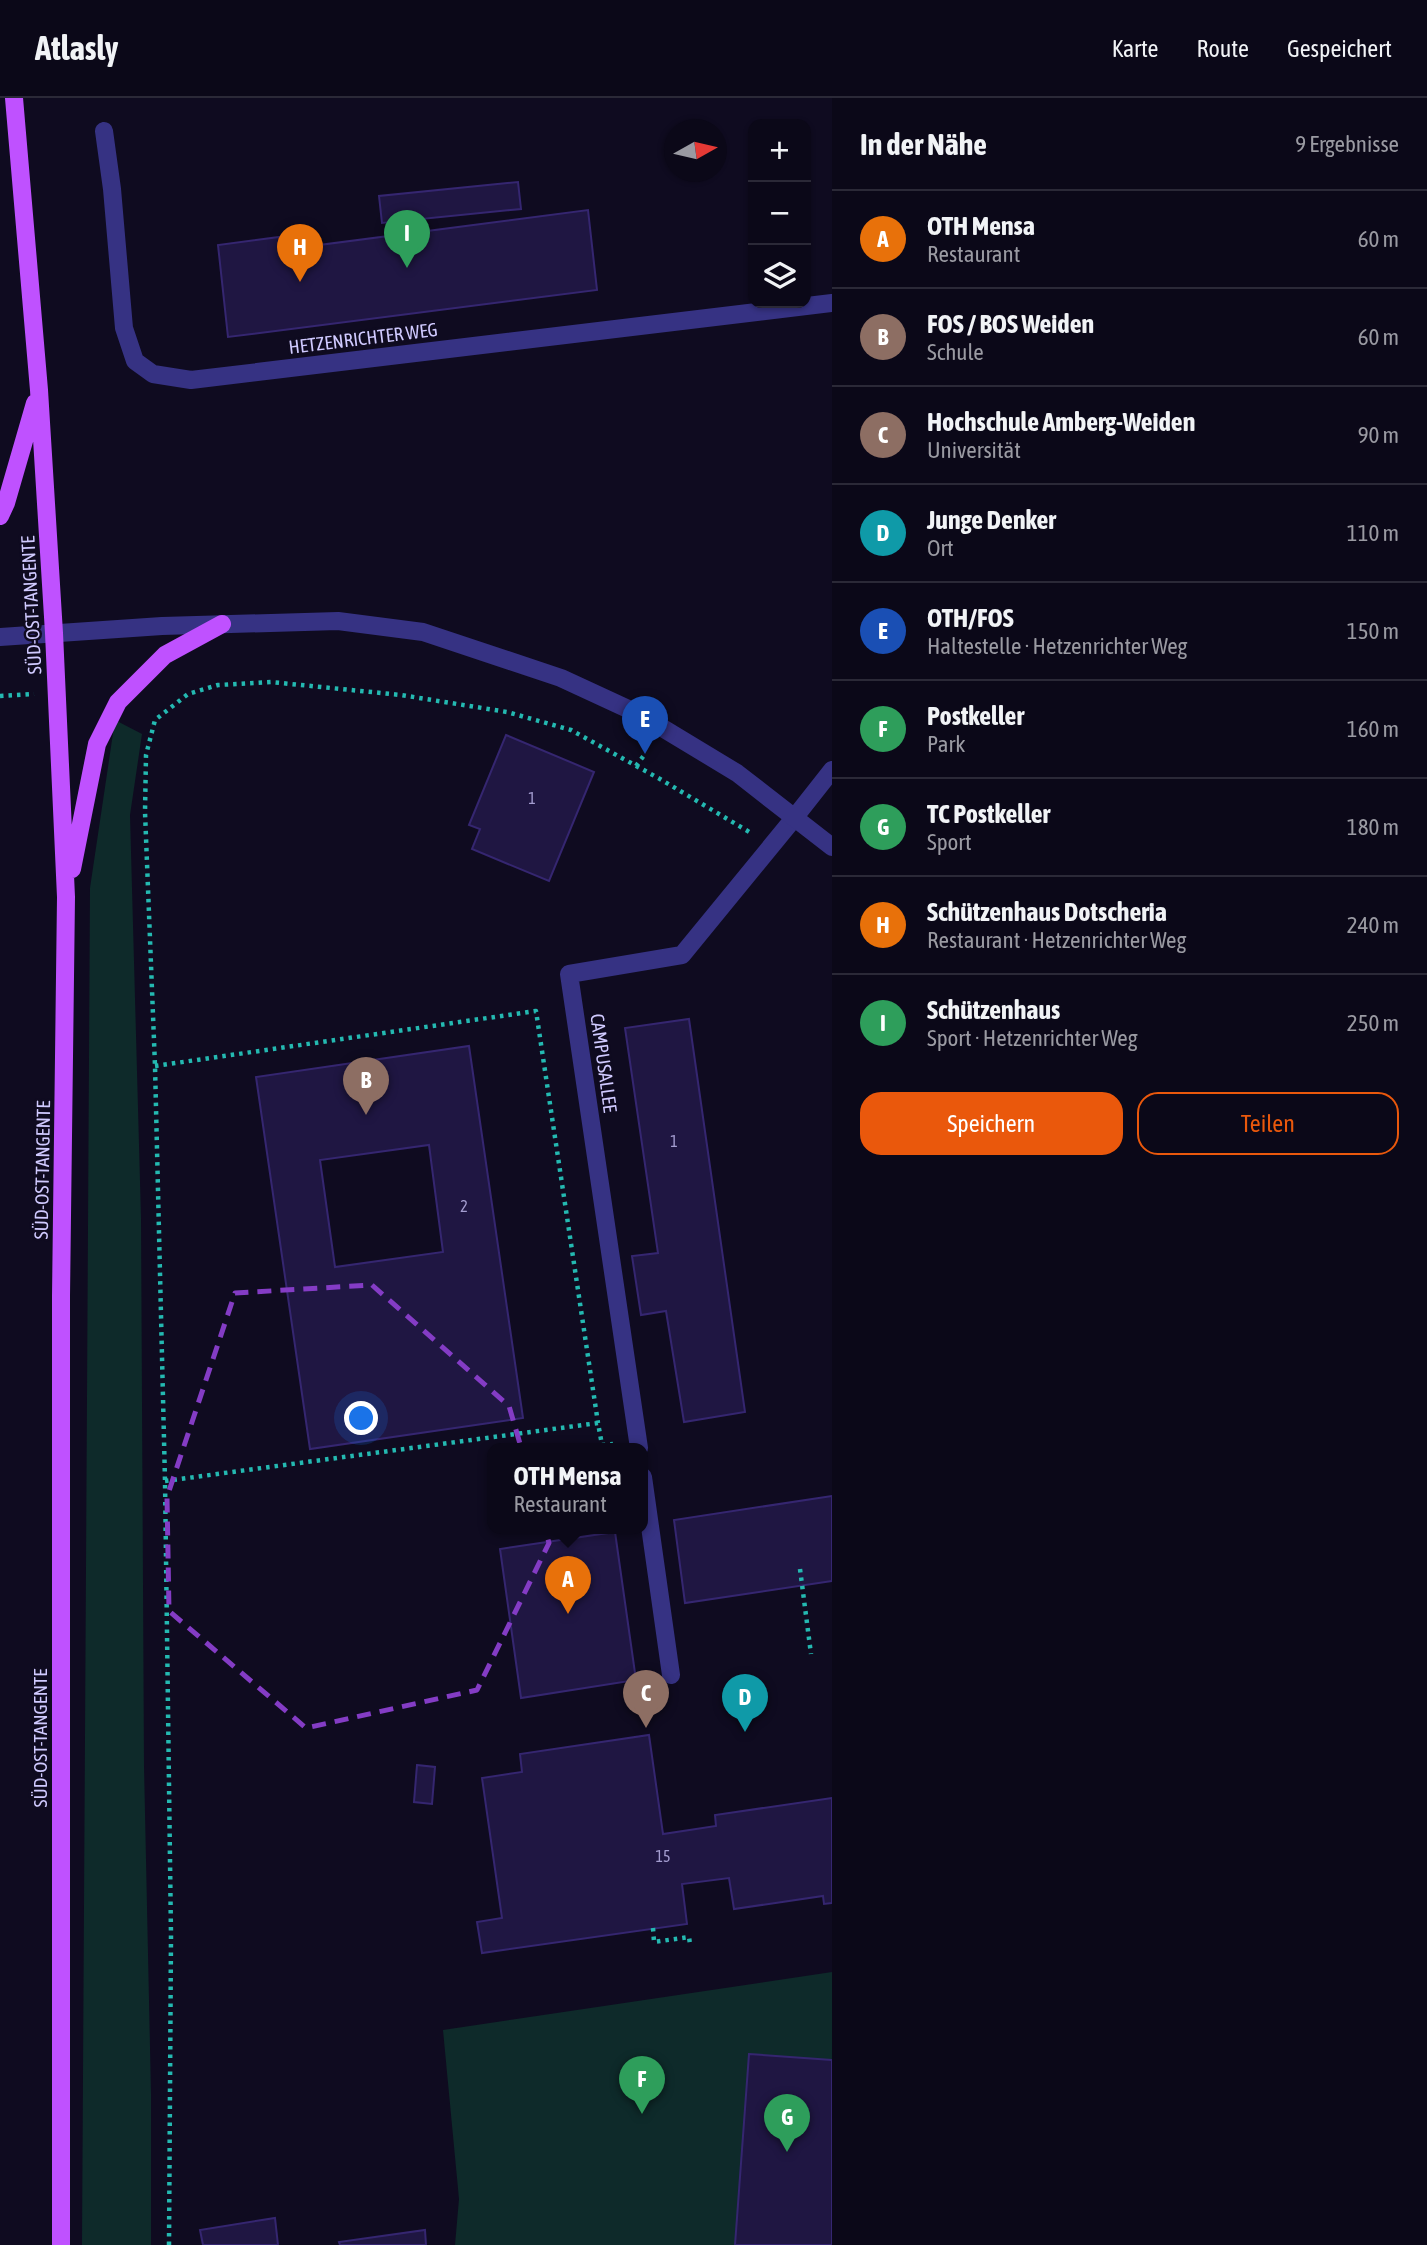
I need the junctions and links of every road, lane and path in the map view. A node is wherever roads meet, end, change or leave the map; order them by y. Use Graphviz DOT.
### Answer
graph roads {
  1 [pos="14,98"];
  2 [pos="104,131"];
  3 [pos="832,303"];
  4 [pos="39,390"];
  5 [pos="0,516"];
  6 [pos="222,624"];
  7 [pos="54,633"];
  8 [pos="0,637"];
  9 [pos="645,754"];
  10 [pos="636,766"];
  11 [pos="832,770"];
  12 [pos="796,817"];
  13 [pos="757,836"];
  14 [pos="832,847"];
  15 [pos="66,897"];
  16 [pos="155,1066"];
  17 [pos="598,1423"];
  18 [pos="601,1443"];
  19 [pos="639,1443"];
  20 [pos="165,1481"];
  21 [pos="648,1512"];
  22 [pos="800,1569"];
  23 [pos="811,1654"];
  24 [pos="671,1675"];
  25 [pos="653,1928"];
  26 [pos="690,1944"];
  27 [pos="61,2245"];
  28 [pos="169,2245"];
  1 -- 4 [label="main road, SÜD-OST-TANGENTE"];
  2 -- 3 [label="street, HETZENRICHTER WEG"];
  4 -- 5 [label="main road"];
  4 -- 7 [label="main road, SÜD-OST-TANGENTE"];
  6 -- 7 [label="street"];
  6 -- 12 [label="street"];
  6 -- 15 [label="main road"];
  7 -- 8 [label="street"];
  7 -- 15 [label="main road, SÜD-OST-TANGENTE"];
  9 -- 10 [label="path"];
  10 -- 13 [label="path"];
  10 -- 16 [label="path"];
  11 -- 12 [label="street"];
  12 -- 14 [label="street"];
  12 -- 19 [label="street, CAMPUSALLEE"];
  15 -- 27 [label="main road, SÜD-OST-TANGENTE"];
  16 -- 17 [label="path"];
  16 -- 20 [label="path"];
  17 -- 18 [label="path"];
  17 -- 20 [label="path"];
  20 -- 28 [label="path"];
  21 -- 24 [label="street"];
  22 -- 23 [label="path"];
  25 -- 26 [label="path"];
}
